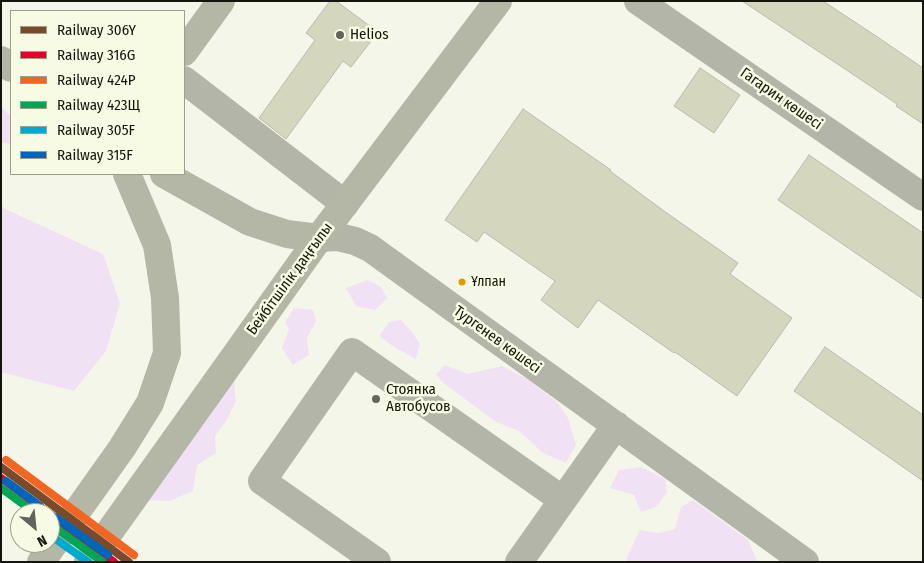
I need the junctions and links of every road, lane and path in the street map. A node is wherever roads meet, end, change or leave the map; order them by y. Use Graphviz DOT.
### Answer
graph roads {
  1 [pos="221,1"];
  2 [pos="498,1"];
  3 [pos="638,1"];
  4 [pos="185,51"];
  5 [pos="185,81"];
  6 [pos="127,175"];
  7 [pos="166,175"];
  8 [pos="923,197"];
  9 [pos="345,204"];
  10 [pos="319,238"];
  11 [pos="616,425"];
  12 [pos="563,500"];
  13 [pos="798,559"];
  14 [pos="41,562"];
  15 [pos="88,562"];
  16 [pos="376,562"];
  17 [pos="519,562"];
  1 -- 4 [label="main road"];
  2 -- 9 [label="main road, Бейбітшілік даңғылы"];
  3 -- 8 [label="street, Гагарин көшесі"];
  5 -- 9 [label="street"];
  6 -- 14 [label="main road"];
  7 -- 10 [label="main road, Тургенев көшесі"];
  9 -- 10 [label="main road, Бейбітшілік даңғылы"];
  10 -- 11 [label="street, Тургенев көшесі"];
  10 -- 15 [label="main road, Бейбітшілік даңғылы"];
  11 -- 12 [label="street"];
  11 -- 13 [label="street, Тургенев көшесі"];
  12 -- 16 [label="street"];
  12 -- 17 [label="street"];
}
